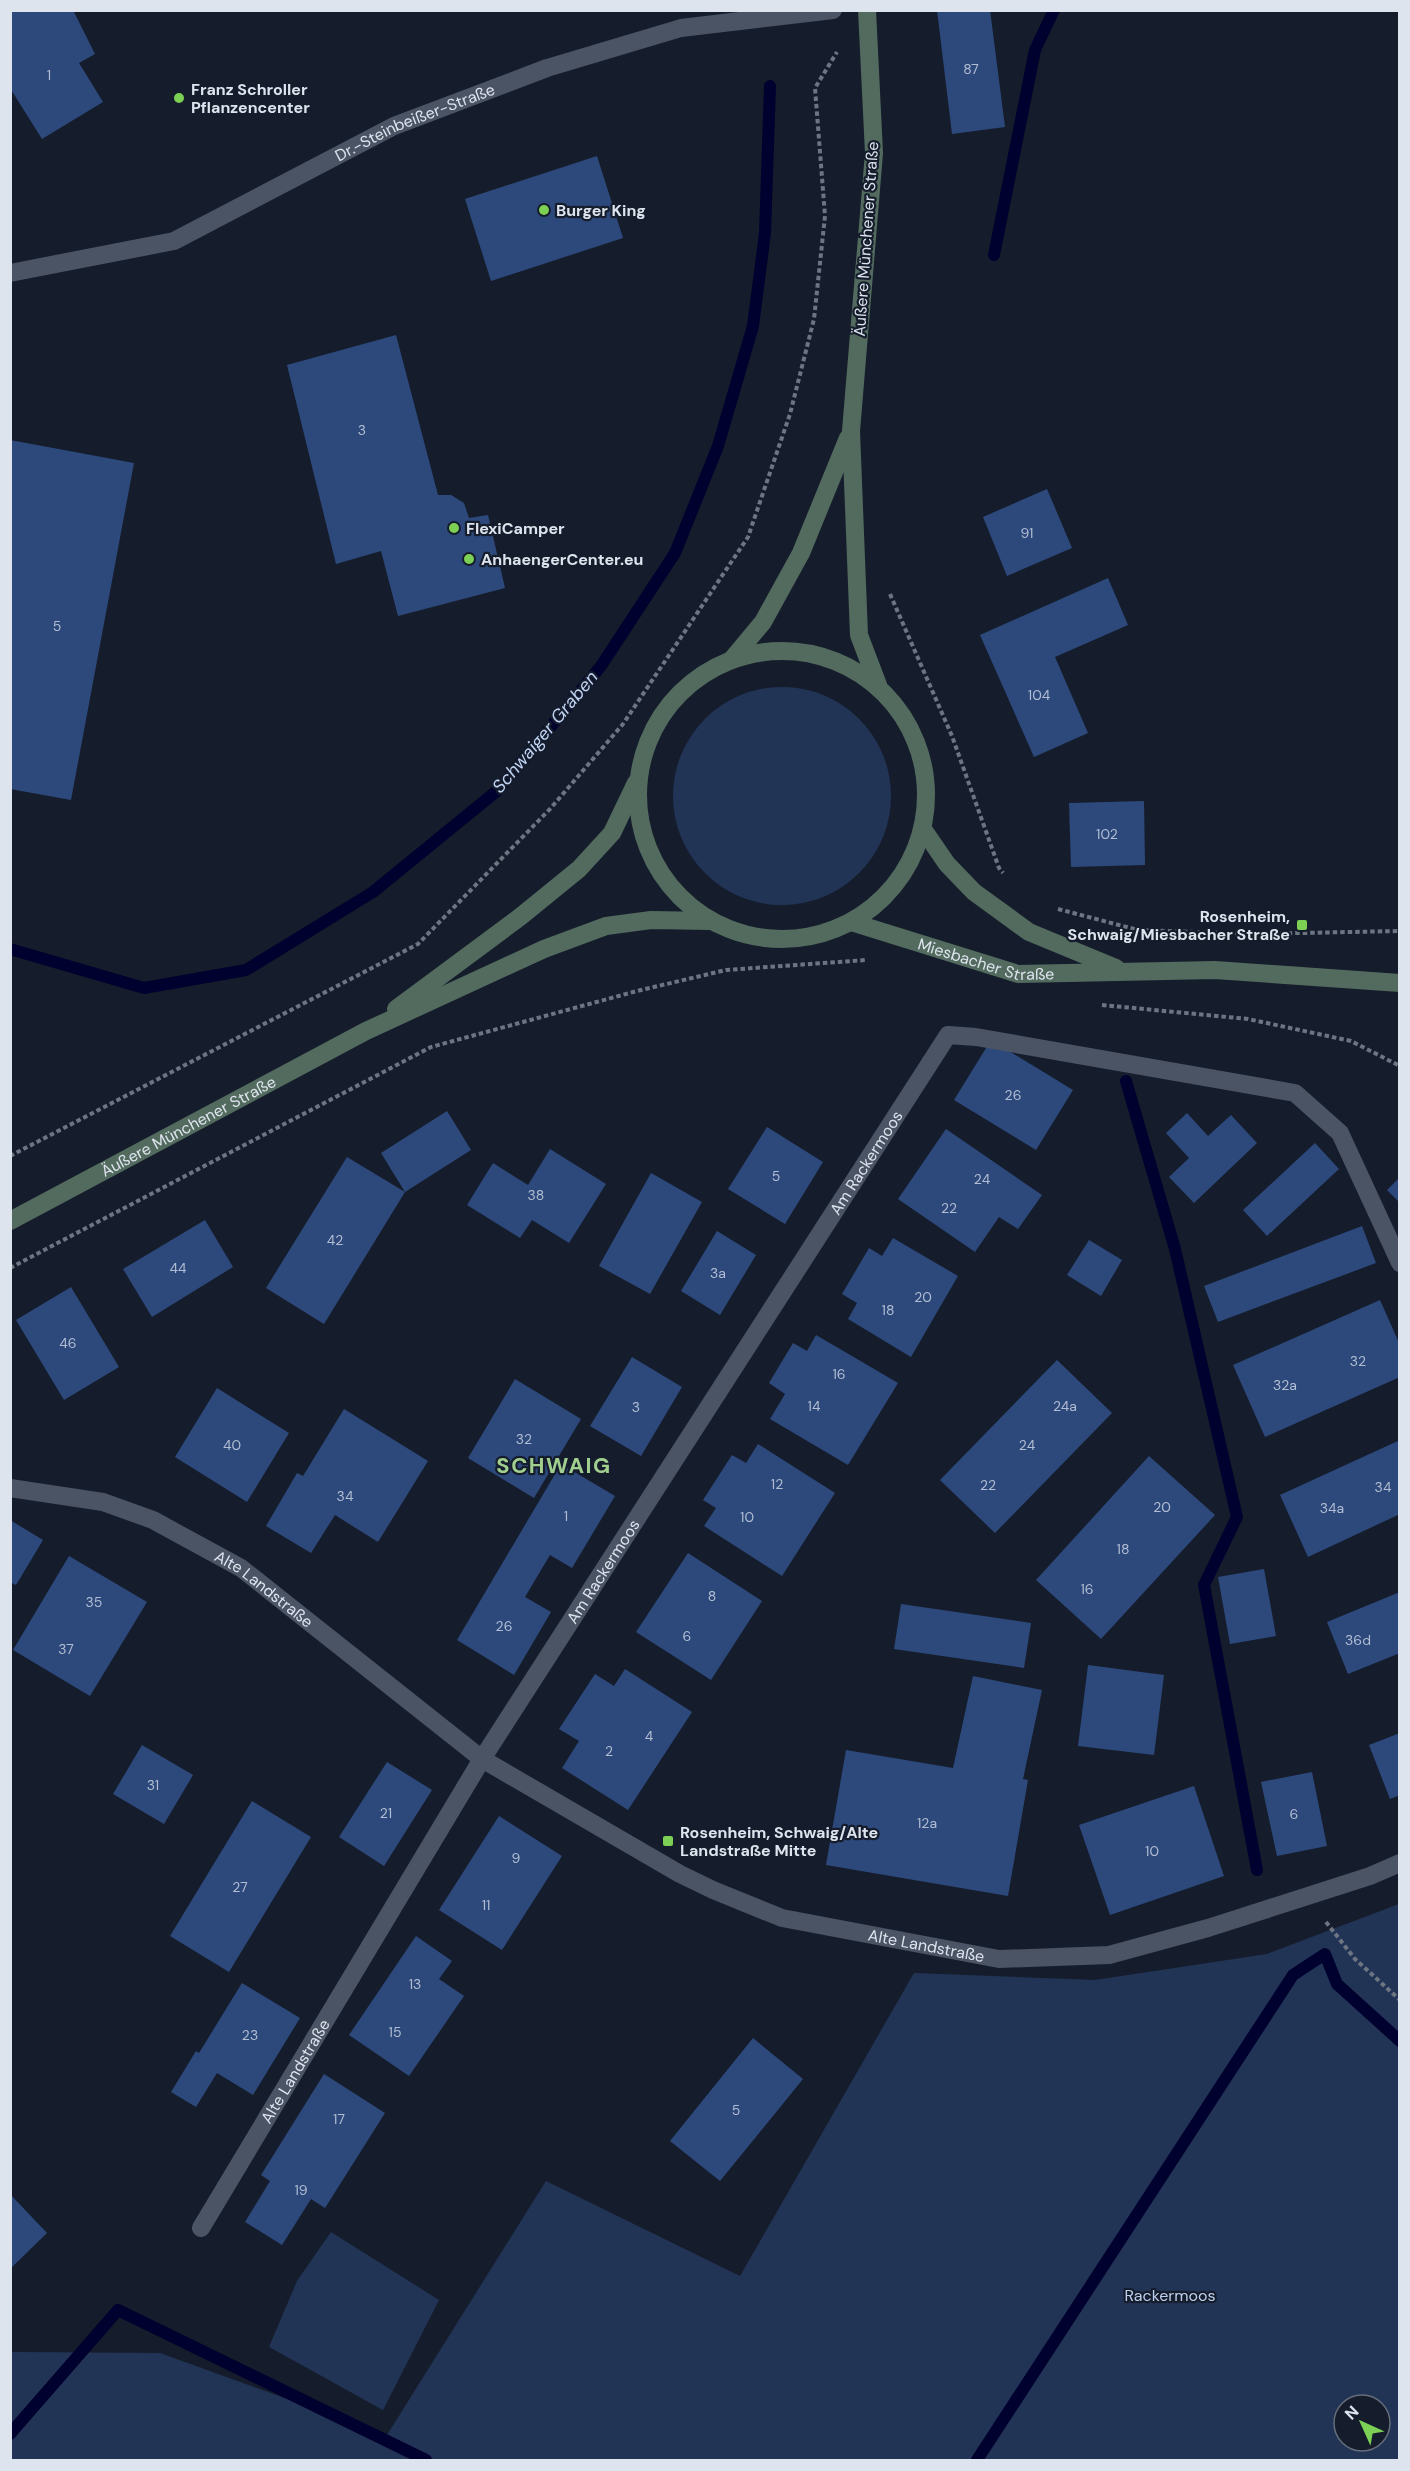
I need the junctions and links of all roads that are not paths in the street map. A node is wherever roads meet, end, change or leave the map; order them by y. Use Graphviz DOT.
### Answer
graph roads {
  1 [pos="833,10"];
  2 [pos="867,10"];
  3 [pos="10,273"];
  4 [pos="851,431"];
  5 [pos="733,658"];
  6 [pos="878,685"];
  7 [pos="637,781"];
  8 [pos="923,829"];
  9 [pos="711,921"];
  10 [pos="851,922"];
  11 [pos="1124,971"];
  12 [pos="1400,983"];
  13 [pos="366,1031"];
  14 [pos="10,1221"];
  15 [pos="1400,1263"];
  16 [pos="10,1488"];
  17 [pos="482,1759"];
  18 [pos="1400,1863"];
  19 [pos="201,2228"];
  1 -- 3 [label="street, Dr.-Steinbeißer-Straße"];
  2 -- 4 [label="main road, Äußere Münchener Straße"];
  4 -- 5 [label="main road, Äußere Münchener Straße"];
  4 -- 6 [label="main road, Äußere Münchener Straße"];
  5 -- 6 [label="main road"];
  5 -- 7 [label="main road"];
  6 -- 8 [label="main road"];
  7 -- 9 [label="main road"];
  7 -- 13 [label="main road, Äußere Münchener Straße"];
  8 -- 10 [label="main road"];
  8 -- 11 [label="main road, Miesbacher Straße"];
  9 -- 10 [label="main road"];
  9 -- 13 [label="main road, Äußere Münchener Straße"];
  10 -- 11 [label="main road, Miesbacher Straße"];
  11 -- 12 [label="main road, Miesbacher Straße"];
  13 -- 14 [label="main road, Äußere Münchener Straße"];
  15 -- 17 [label="street, Am Rackermoos"];
  16 -- 17 [label="street, Alte Landstraße"];
  17 -- 18 [label="street, Alte Landstraße"];
  17 -- 19 [label="street, Alte Landstraße"];
}
